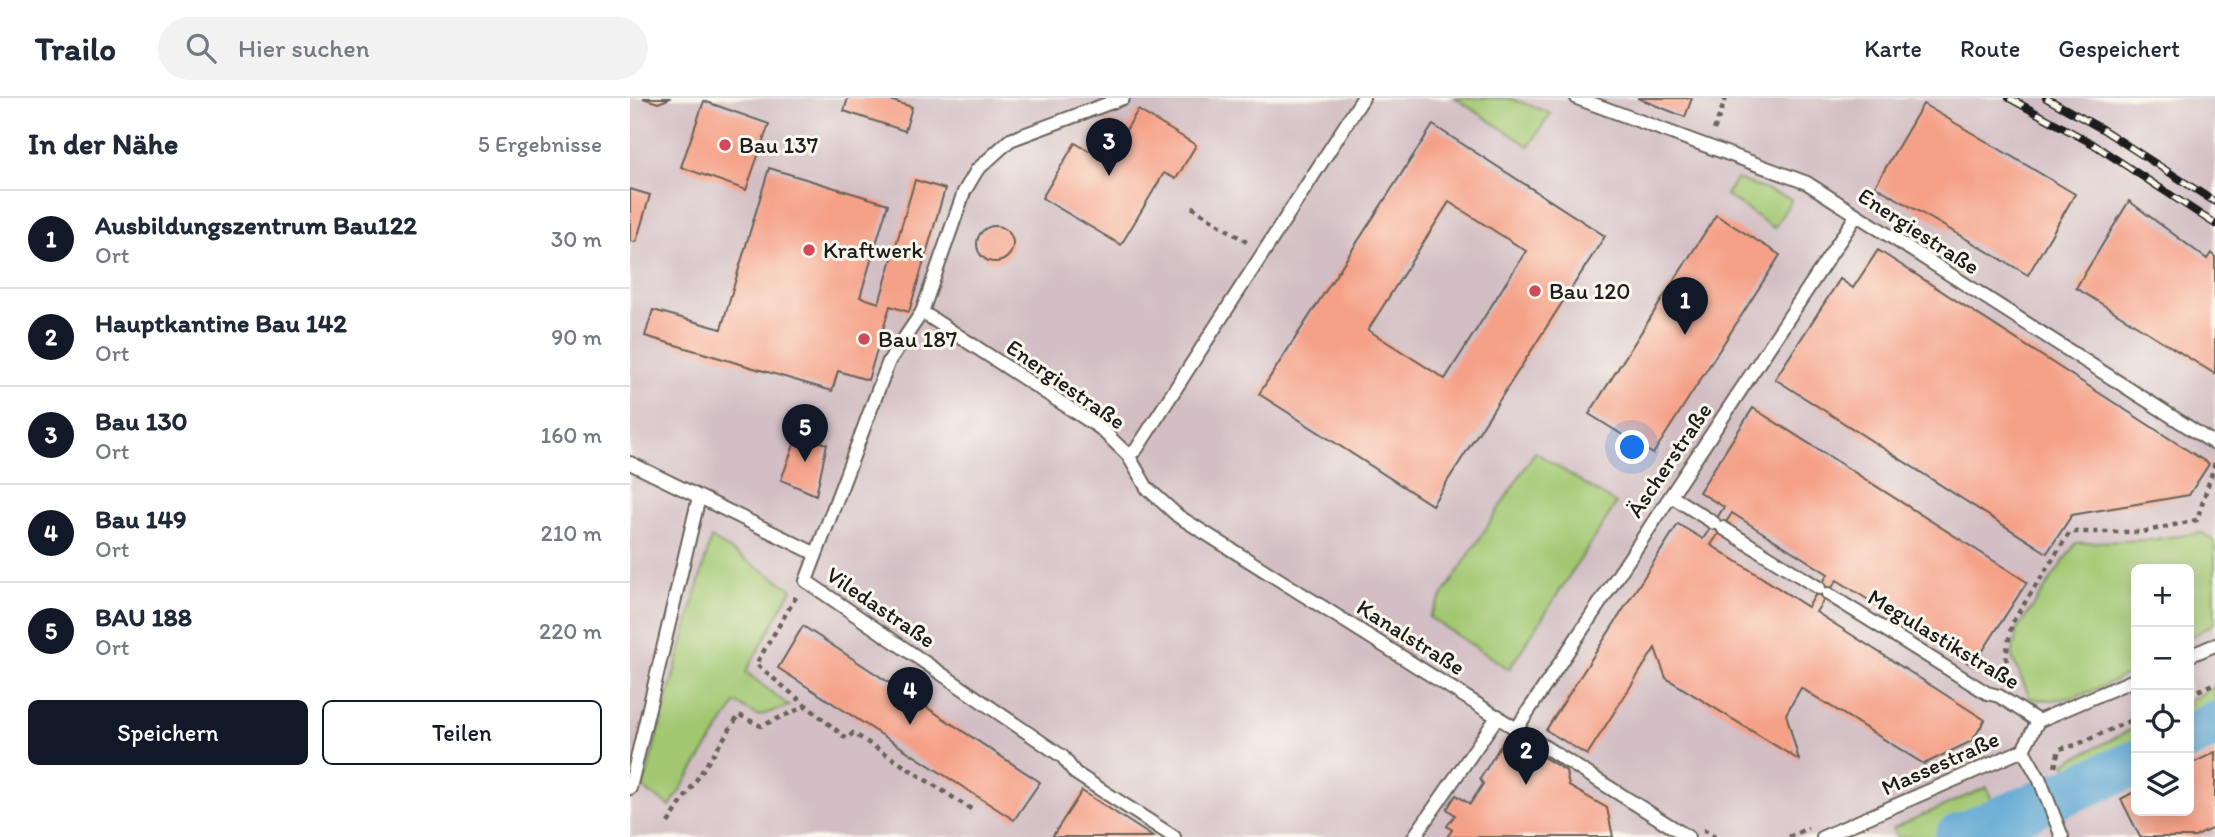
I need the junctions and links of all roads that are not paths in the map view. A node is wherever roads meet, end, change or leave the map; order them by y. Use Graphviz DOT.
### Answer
graph roads {
  1 [pos="1123,98"];
  2 [pos="1363,98"];
  3 [pos="1577,98"];
  4 [pos="1856,216"];
  5 [pos="922,312"];
  6 [pos="2215,444"];
  7 [pos="1128,455"];
  8 [pos="630,463"];
  9 [pos="1671,496"];
  10 [pos="699,497"];
  11 [pos="816,554"];
  12 [pos="2215,645"];
  13 [pos="2194,654"];
  14 [pos="2131,681"];
  15 [pos="1498,716"];
  16 [pos="2038,721"];
  17 [pos="1517,728"];
  18 [pos="2023,750"];
  19 [pos="630,788"];
  20 [pos="1174,837"];
  21 [pos="1414,837"];
  22 [pos="1688,837"];
  23 [pos="1823,837"];
  24 [pos="2062,837"];
  1 -- 5 [label="lane"];
  2 -- 7 [label="lane, Energiestraße"];
  3 -- 4 [label="lane, Energiestraße"];
  4 -- 6 [label="lane, Energiestraße"];
  4 -- 9 [label="lane, Äscherstraße"];
  5 -- 7 [label="lane, Energiestraße"];
  5 -- 11 [label="lane, Viledastraße"];
  7 -- 15 [label="lane, Kanalstraße"];
  8 -- 10 [label="lane"];
  9 -- 16 [label="lane, Megulastikstraße"];
  9 -- 17 [label="lane, Äscherstraße"];
  10 -- 11 [label="lane"];
  10 -- 19 [label="lane"];
  11 -- 20 [label="lane, Viledastraße"];
  12 -- 13 [label="lane"];
  14 -- 16 [label="lane"];
  15 -- 17 [label="lane, Kanalstraße"];
  15 -- 21 [label="lane"];
  16 -- 18 [label="lane, Massestraße"];
  17 -- 22 [label="lane, Kanalstraße"];
  18 -- 23 [label="lane, Massestraße"];
  18 -- 24 [label="lane"];
}
